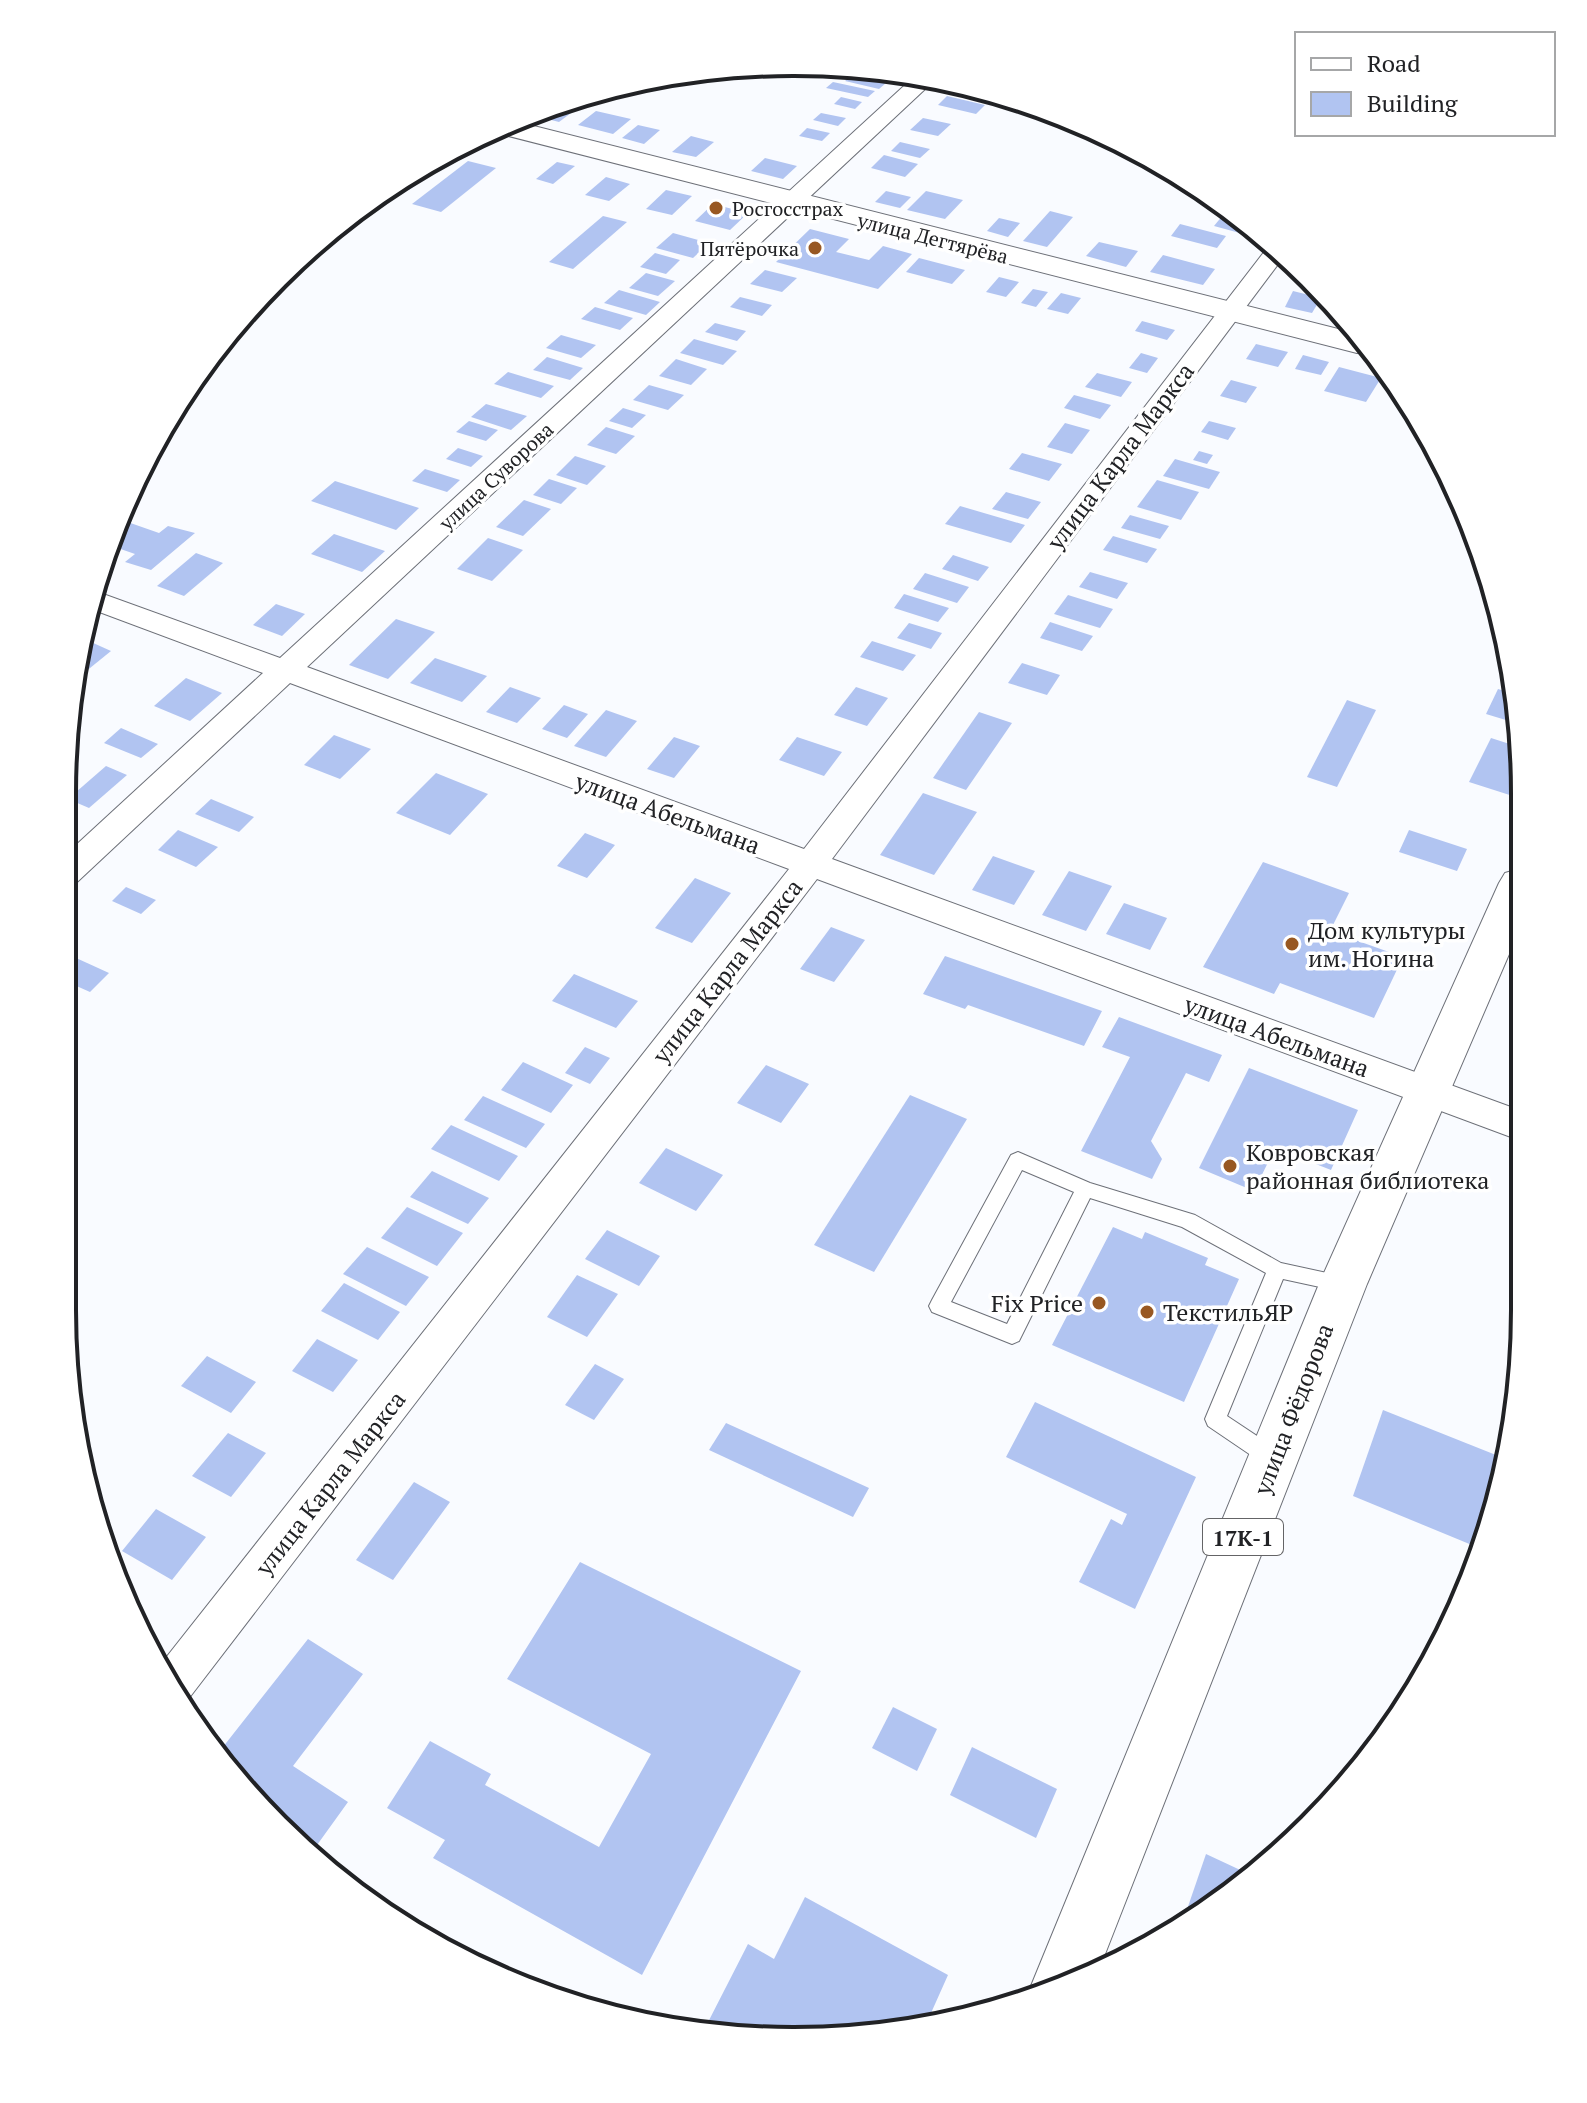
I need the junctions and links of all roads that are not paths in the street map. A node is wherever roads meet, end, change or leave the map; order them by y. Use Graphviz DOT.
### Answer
graph roads {
  1 [pos="915,87"];
  2 [pos="520,131"];
  3 [pos="790,201"];
  4 [pos="1271,257"];
  5 [pos="1229,312"];
  6 [pos="1351,342"];
  7 [pos="102,603"];
  8 [pos="286,671"];
  9 [pos="76,864"];
  10 [pos="809,866"];
  11 [pos="1511,901"];
  12 [pos="1427,1091"];
  13 [pos="1511,1122"];
  14 [pos="1085,1189"];
  15 [pos="1277,1270"];
  16 [pos="1343,1284"];
  17 [pos="1274,1459"];
  18 [pos="178,1678"];
  19 [pos="1068,1972"];
  1 -- 3 [label="street, улица Суворова"];
  2 -- 3 [label="main road, улица Дегтярёва"];
  3 -- 5 [label="main road, улица Дегтярёва"];
  3 -- 8 [label="street, улица Суворова"];
  4 -- 5 [label="street, улица Карла Маркса"];
  5 -- 6 [label="main road, улица Дегтярёва"];
  5 -- 10 [label="street, улица Карла Маркса"];
  7 -- 8 [label="street, улица Абельмана"];
  8 -- 9 [label="street, улица Суворова"];
  8 -- 10 [label="street, улица Абельмана"];
  10 -- 12 [label="street, улица Абельмана"];
  10 -- 18 [label="street, улица Карла Маркса"];
  11 -- 12 [label="main road, улица Фёдорова / 17К-1"];
  12 -- 13 [label="street, улица Абельмана"];
  12 -- 16 [label="main road, улица Фёдорова / 17К-1"];
  14 -- 14 [label="lane"];
  14 -- 15 [label="lane"];
  15 -- 16 [label="lane"];
  15 -- 17 [label="lane"];
  16 -- 17 [label="main road, улица Фёдорова / 17К-1"];
  17 -- 19 [label="main road, улица Фёдорова / 17К-1"];
}
